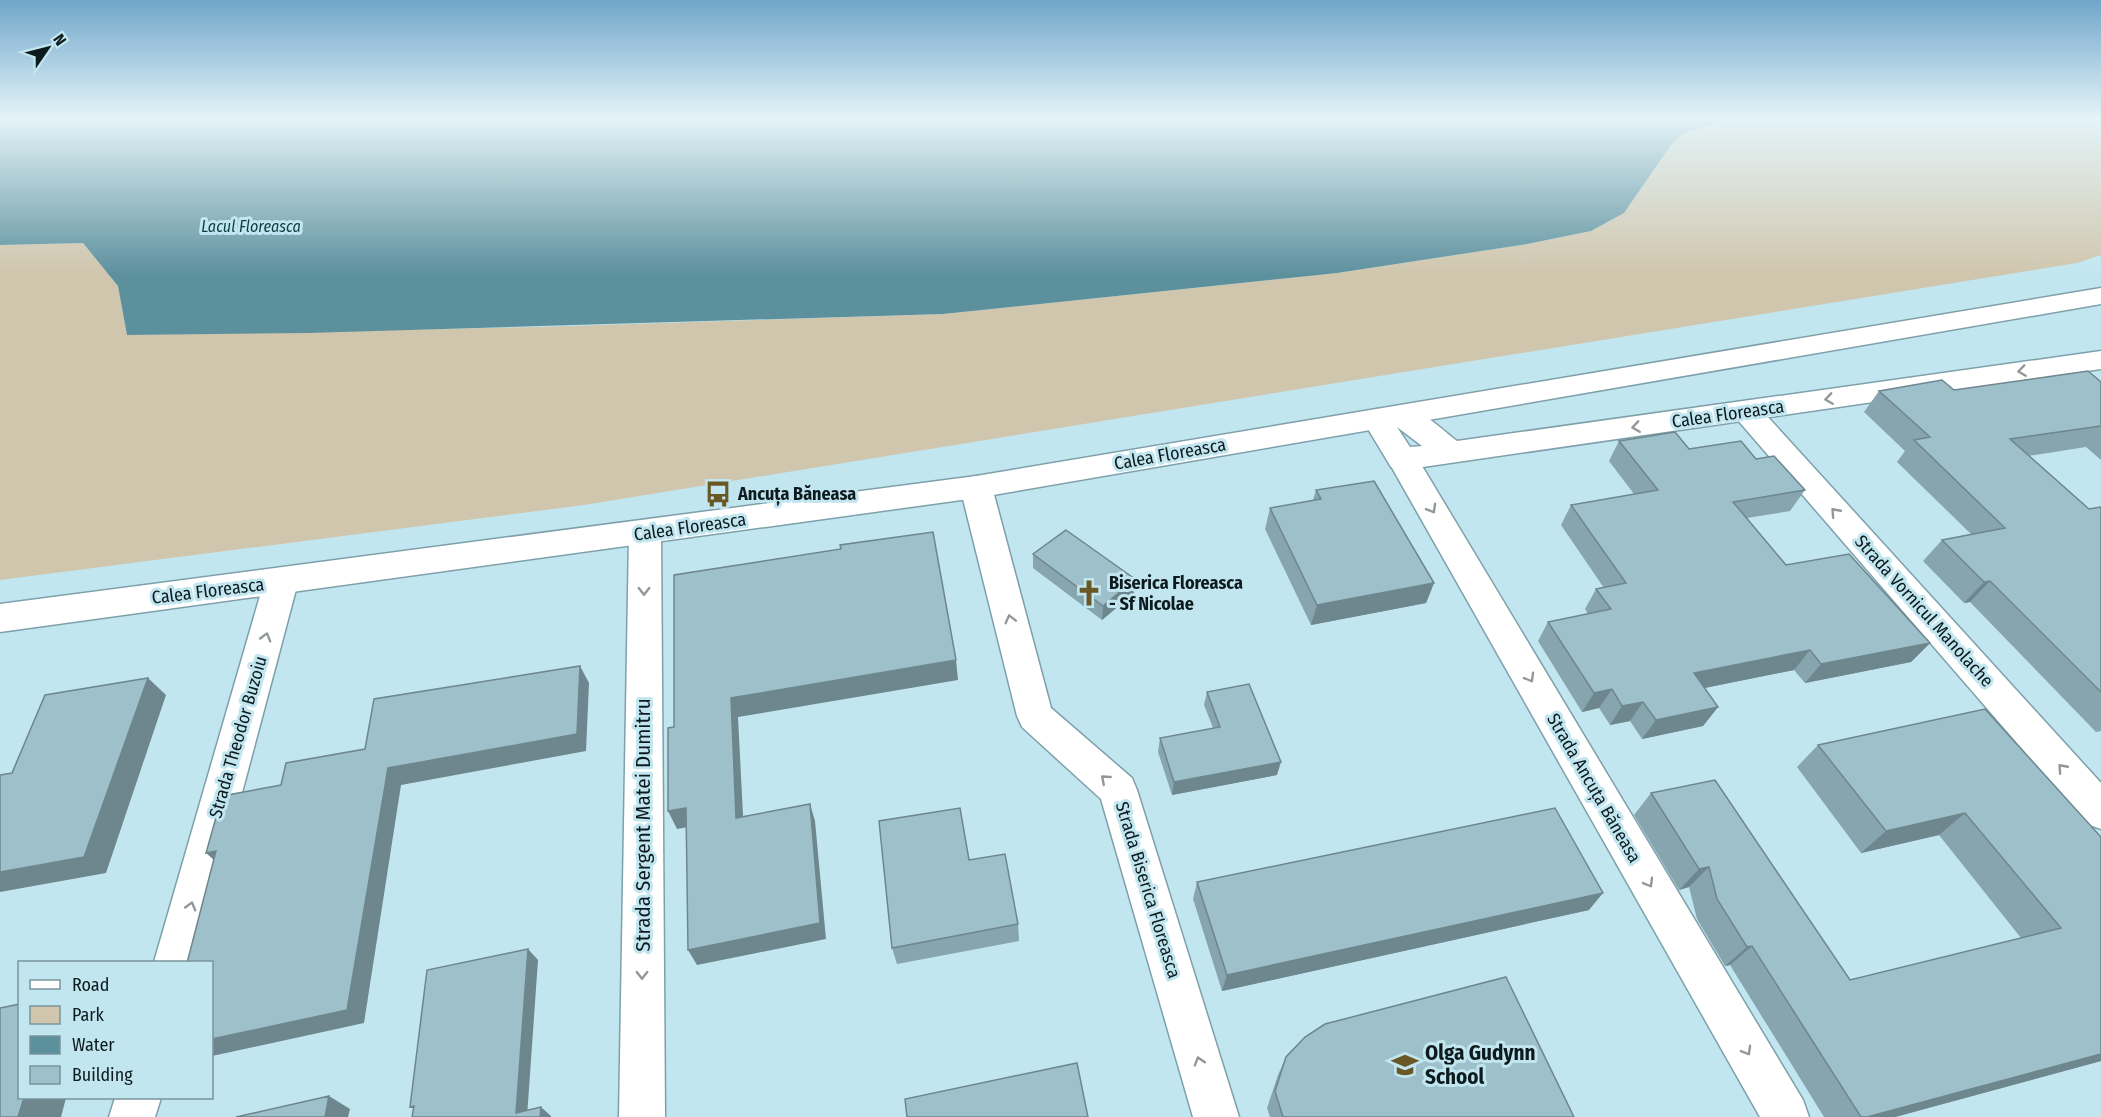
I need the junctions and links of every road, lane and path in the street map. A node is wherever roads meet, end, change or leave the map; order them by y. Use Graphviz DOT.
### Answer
graph roads {
  1 [pos="2101,296"];
  2 [pos="2101,360"];
  3 [pos="2057,366"];
  4 [pos="2084,387"];
  5 [pos="1746,411"];
  6 [pos="1389,417"];
  7 [pos="1452,452"];
  8 [pos="1402,459"];
  9 [pos="976,487"];
  10 [pos="645,533"];
  11 [pos="281,582"];
  12 [pos="0,618"];
  13 [pos="2101,811"];
  14 [pos="176,961"];
  15 [pos="138,1099"];
  16 [pos="132,1117"];
  17 [pos="642,1117"];
  18 [pos="1216,1117"];
  19 [pos="1785,1117"];
  1 -- 6 [label="street, Calea Floreasca"];
  2 -- 3 [label="street, Calea Floreasca"];
  3 -- 4 [label="street"];
  3 -- 5 [label="street, Calea Floreasca, one-way"];
  5 -- 7 [label="street, Calea Floreasca, one-way"];
  13 -- 5 [label="street, Strada Vornicul Manolache, one-way"];
  6 -- 7 [label="street"];
  6 -- 8 [label="street"];
  6 -- 9 [label="street, Calea Floreasca"];
  7 -- 8 [label="street, Calea Floreasca"];
  8 -- 19 [label="street, Strada Ancuța Băneasa, one-way"];
  9 -- 10 [label="street, Calea Floreasca"];
  18 -- 9 [label="street, Strada Biserica Floreasca, one-way"];
  10 -- 11 [label="street, Calea Floreasca"];
  10 -- 17 [label="street, Strada Sergent Matei Dumitru, one-way"];
  11 -- 12 [label="street, Calea Floreasca"];
  14 -- 11 [label="street, Strada Theodor Buzoiu, one-way"];
  15 -- 16 [label="street"];
}
